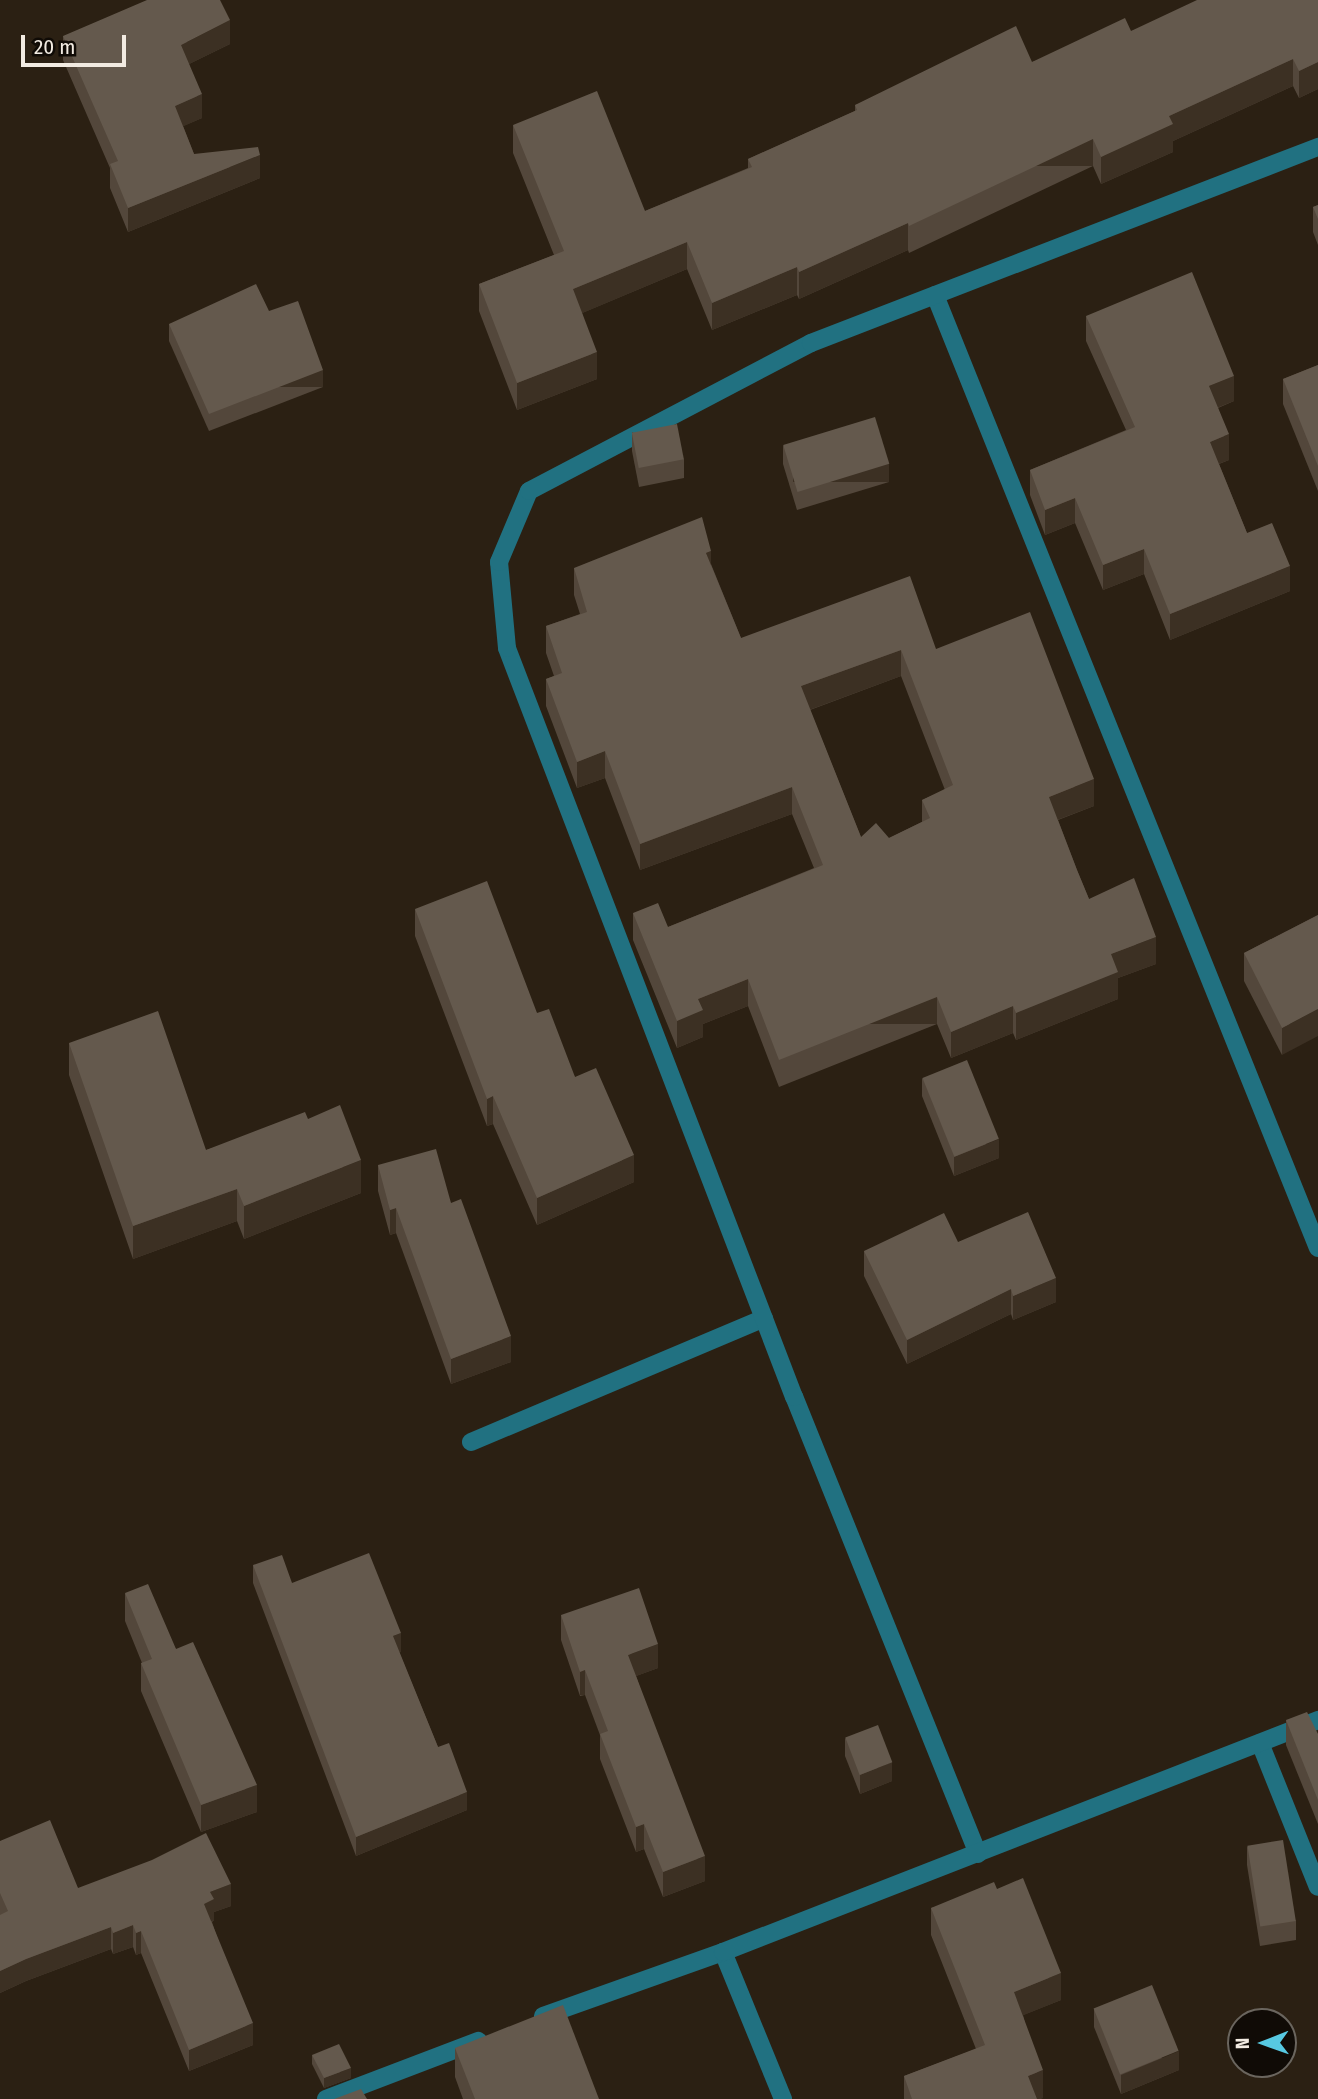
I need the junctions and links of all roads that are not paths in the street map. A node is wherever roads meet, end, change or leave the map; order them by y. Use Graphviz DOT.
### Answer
graph roads {
  1 [pos="1318,147"];
  2 [pos="935,295"];
  3 [pos="1318,1248"];
  4 [pos="764,1318"];
  5 [pos="471,1442"];
  6 [pos="1318,1720"];
  7 [pos="1260,1743"];
  8 [pos="978,1854"];
  9 [pos="1318,1887"];
  10 [pos="723,1952"];
  11 [pos="529,2022"];
  12 [pos="491,2036"];
  13 [pos="326,2099"];
  14 [pos="783,2099"];
  1 -- 2 [label="street"];
  2 -- 3 [label="street"];
  2 -- 4 [label="street"];
  4 -- 5 [label="street"];
  4 -- 8 [label="street"];
  6 -- 7 [label="street"];
  7 -- 8 [label="street"];
  7 -- 9 [label="street"];
  8 -- 10 [label="street"];
  10 -- 11 [label="street"];
  10 -- 14 [label="street"];
  12 -- 13 [label="street"];
}
